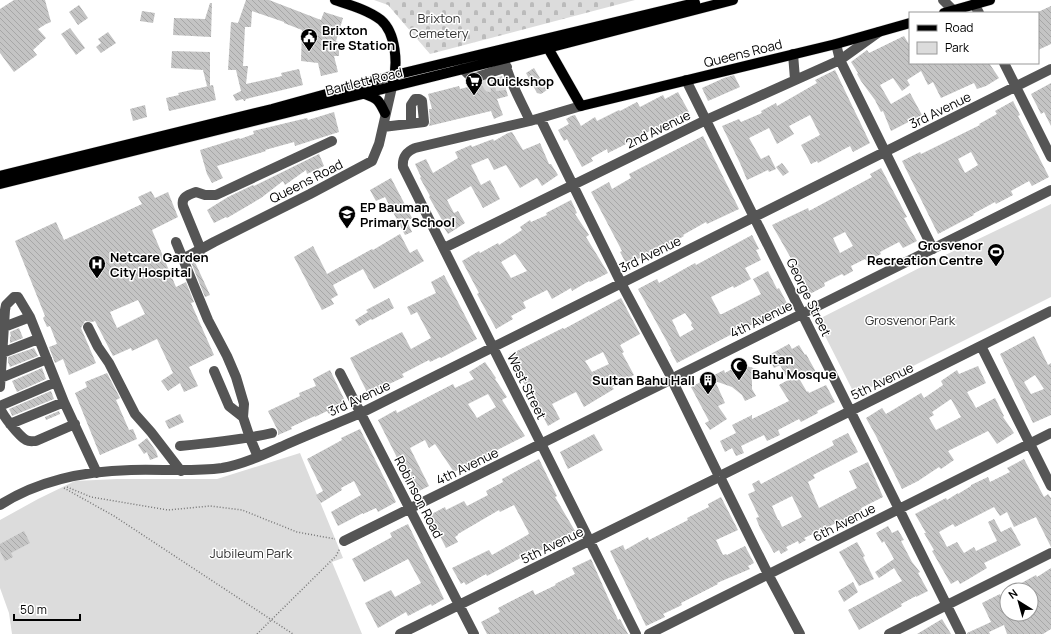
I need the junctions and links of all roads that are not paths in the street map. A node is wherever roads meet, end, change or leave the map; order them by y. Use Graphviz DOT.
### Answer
graph roads {
  1 [pos="335,0"];
  2 [pos="706,0"];
  3 [pos="733,0"];
  4 [pos="943,0"];
  5 [pos="990,0"];
  6 [pos="977,8"];
  7 [pos="948,12"];
  8 [pos="909,23"];
  9 [pos="881,31"];
  10 [pos="547,44"];
  11 [pos="836,44"];
  12 [pos="793,54"];
  13 [pos="505,59"];
  14 [pos="840,60"];
  15 [pos="1004,64"];
  16 [pos="477,66"];
  17 [pos="463,69"];
  18 [pos="1051,69"];
  19 [pos="395,76"];
  20 [pos="483,78"];
  21 [pos="795,79"];
  22 [pos="686,80"];
  23 [pos="392,87"];
  24 [pos="1016,87"];
  25 [pos="365,94"];
  26 [pos="581,106"];
  27 [pos="385,113"];
  28 [pos="540,118"];
  29 [pos="706,120"];
  30 [pos="530,121"];
  31 [pos="411,123"];
  32 [pos="382,127"];
  33 [pos="332,141"];
  34 [pos="409,150"];
  35 [pos="885,152"];
  36 [pos="1051,157"];
  37 [pos="0,176"];
  38 [pos="0,184"];
  39 [pos="574,185"];
  40 [pos="1051,190"];
  41 [pos="754,217"];
  42 [pos="176,242"];
  43 [pos="444,248"];
  44 [pos="933,249"];
  45 [pos="201,250"];
  46 [pos="183,259"];
  47 [pos="621,283"];
  48 [pos="1051,311"];
  49 [pos="802,314"];
  50 [pos="30,317"];
  51 [pos="4,327"];
  52 [pos="88,327"];
  53 [pos="38,339"];
  54 [pos="982,346"];
  55 [pos="493,347"];
  56 [pos="2,353"];
  57 [pos="47,360"];
  58 [pos="214,371"];
  59 [pos="340,373"];
  60 [pos="671,379"];
  61 [pos="56,382"];
  62 [pos="0,383"];
  63 [pos="64,402"];
  64 [pos="0,407"];
  65 [pos="850,411"];
  66 [pos="360,413"];
  67 [pos="243,416"];
  68 [pos="10,424"];
  69 [pos="75,424"];
  70 [pos="1051,432"];
  71 [pos="272,433"];
  72 [pos="250,438"];
  73 [pos="541,443"];
  74 [pos="1030,443"];
  75 [pos="180,446"];
  76 [pos="258,457"];
  77 [pos="181,470"];
  78 [pos="97,473"];
  79 [pos="720,476"];
  80 [pos="1051,486"];
  81 [pos="0,504"];
  82 [pos="410,508"];
  83 [pos="899,509"];
  84 [pos="344,541"];
  85 [pos="590,541"];
  86 [pos="1051,553"];
  87 [pos="768,574"];
  88 [pos="459,605"];
  89 [pos="947,605"];
  90 [pos="400,634"];
  91 [pos="474,634"];
  92 [pos="636,634"];
  93 [pos="649,634"];
  94 [pos="800,634"];
  95 [pos="888,634"];
  96 [pos="961,634"];
  1 -- 19 [label="main road"];
  2 -- 10 [label="main road, Bartlett Road"];
  3 -- 10 [label="main road, Bartlett Road"];
  4 -- 7 [label="street"];
  5 -- 6 [label="main road"];
  6 -- 7 [label="main road"];
  8 -- 9 [label="main road, Queens Road"];
  9 -- 11 [label="main road, Queens Road"];
  9 -- 14 [label="street, 2nd Avenue"];
  10 -- 13 [label="main road, Bartlett Road"];
  10 -- 26 [label="main road"];
  11 -- 12 [label="main road, Queens Road"];
  11 -- 14 [label="street"];
  12 -- 21 [label="street"];
  12 -- 22 [label="main road, Queens Road"];
  13 -- 16 [label="main road, Bartlett Road"];
  13 -- 19 [label="main road, Bartlett Road"];
  13 -- 20 [label="street"];
  13 -- 30 [label="street"];
  14 -- 21 [label="street, 2nd Avenue"];
  14 -- 35 [label="street"];
  15 -- 24 [label="street"];
  16 -- 17 [label="main road, Bartlett Road"];
  16 -- 20 [label="street"];
  17 -- 20 [label="street"];
  17 -- 23 [label="main road, Bartlett Road"];
  18 -- 24 [label="street, 3rd Avenue"];
  19 -- 23 [label="main road"];
  19 -- 37 [label="main road, Bartlett Road"];
  21 -- 29 [label="street, 2nd Avenue"];
  22 -- 26 [label="main road, Queens Road"];
  22 -- 29 [label="street, George Street"];
  23 -- 25 [label="main road, Bartlett Road"];
  23 -- 27 [label="street, Queens Road"];
  24 -- 35 [label="street, 3rd Avenue"];
  24 -- 36 [label="street"];
  25 -- 27 [label="main road"];
  25 -- 38 [label="main road, Bartlett Road"];
  26 -- 28 [label="street, Queens Road"];
  27 -- 32 [label="street, Queens Road"];
  28 -- 30 [label="street, Queens Road"];
  28 -- 39 [label="street"];
  29 -- 39 [label="street, 2nd Avenue"];
  29 -- 41 [label="street, George Street"];
  30 -- 34 [label="street, Queens Road"];
  31 -- 32 [label="street"];
  32 -- 45 [label="street, Queens Road"];
  33 -- 45 [label="street"];
  34 -- 43 [label="street, West Street"];
  35 -- 41 [label="street, 3rd Avenue"];
  35 -- 44 [label="street"];
  37 -- 38 [label="street"];
  39 -- 43 [label="street, 2nd Avenue"];
  39 -- 47 [label="street"];
  40 -- 44 [label="street, 4th Avenue"];
  41 -- 47 [label="street, 3rd Avenue"];
  41 -- 49 [label="street, George Street"];
  42 -- 46 [label="street"];
  43 -- 55 [label="street, West Street"];
  44 -- 49 [label="street, 4th Avenue"];
  45 -- 46 [label="street, Queens Road"];
  46 -- 67 [label="street"];
  47 -- 55 [label="street, 3rd Avenue"];
  47 -- 60 [label="street"];
  48 -- 54 [label="street, 5th Avenue"];
  49 -- 60 [label="street, 4th Avenue"];
  49 -- 65 [label="street, George Street"];
  50 -- 51 [label="street"];
  50 -- 51 [label="street"];
  50 -- 53 [label="street"];
  51 -- 56 [label="street"];
  52 -- 77 [label="street"];
  53 -- 56 [label="street"];
  53 -- 57 [label="street"];
  54 -- 65 [label="street, 5th Avenue"];
  54 -- 74 [label="street"];
  55 -- 66 [label="street, 3rd Avenue"];
  55 -- 73 [label="street, West Street"];
  56 -- 62 [label="street"];
  57 -- 61 [label="street"];
  57 -- 62 [label="street"];
  58 -- 67 [label="street"];
  59 -- 66 [label="street, Robinson Road"];
  60 -- 73 [label="street, 4th Avenue"];
  60 -- 79 [label="street"];
  61 -- 63 [label="street"];
  61 -- 64 [label="street"];
  63 -- 68 [label="street"];
  63 -- 69 [label="street"];
  64 -- 68 [label="street"];
  65 -- 79 [label="street, 5th Avenue"];
  65 -- 83 [label="street, George Street"];
  66 -- 76 [label="street, 3rd Avenue"];
  66 -- 82 [label="street, Robinson Road"];
  67 -- 72 [label="street"];
  68 -- 69 [label="street"];
  69 -- 78 [label="street"];
  70 -- 74 [label="street, 6th Avenue"];
  71 -- 72 [label="street"];
  72 -- 75 [label="street"];
  72 -- 76 [label="street"];
  73 -- 82 [label="street, 4th Avenue"];
  73 -- 85 [label="street, West Street"];
  74 -- 80 [label="street"];
  74 -- 83 [label="street, 6th Avenue"];
  76 -- 77 [label="street, 3rd Avenue"];
  77 -- 78 [label="street, 3rd Avenue"];
  78 -- 81 [label="street, 3rd Avenue"];
  79 -- 85 [label="street, 5th Avenue"];
  79 -- 87 [label="street"];
  82 -- 84 [label="street, 4th Avenue"];
  82 -- 88 [label="street, Robinson Road"];
  83 -- 87 [label="street, 6th Avenue"];
  83 -- 89 [label="street, George Street"];
  85 -- 88 [label="street, 5th Avenue"];
  85 -- 92 [label="street, West Street"];
  86 -- 89 [label="street"];
  87 -- 93 [label="street, 6th Avenue"];
  87 -- 94 [label="street"];
  88 -- 90 [label="street, 5th Avenue"];
  88 -- 91 [label="street, Robinson Road"];
  89 -- 95 [label="street"];
  89 -- 96 [label="street, George Street"];
}
